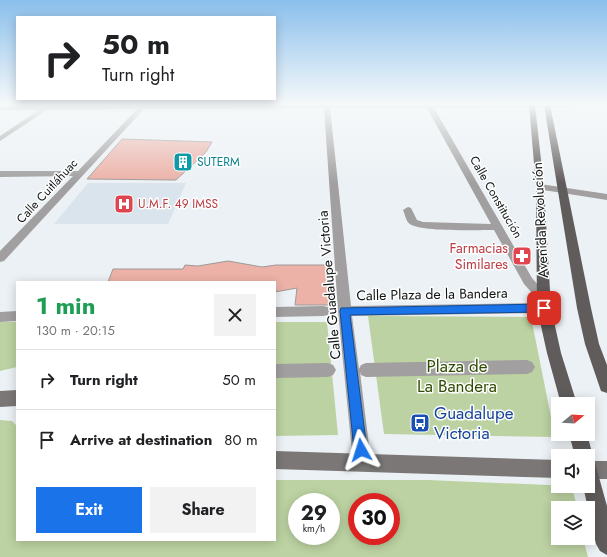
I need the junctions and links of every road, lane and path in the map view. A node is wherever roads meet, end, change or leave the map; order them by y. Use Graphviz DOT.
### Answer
graph roads {
  1 [pos="12,131"];
  2 [pos="120,131"];
  3 [pos="330,131"];
  4 [pos="444,131"];
  5 [pos="535,131"];
  6 [pos="552,131"];
  7 [pos="0,139"];
  8 [pos="80,173"];
  9 [pos="0,174"];
  10 [pos="540,187"];
  11 [pos="563,190"];
  12 [pos="607,197"];
  13 [pos="408,210"];
  14 [pos="498,227"];
  15 [pos="0,258"];
  16 [pos="544,304"];
  17 [pos="323,311"];
  18 [pos="345,311"];
  19 [pos="276,312"];
  20 [pos="16,316"];
  21 [pos="0,317"];
  22 [pos="527,367"];
  23 [pos="328,370"];
  24 [pos="366,370"];
  25 [pos="276,371"];
  26 [pos="607,386"];
  27 [pos="567,397"];
  28 [pos="16,398"];
  29 [pos="0,399"];
  30 [pos="276,460"];
  31 [pos="362,462"];
  32 [pos="551,469"];
  33 [pos="595,470"];
  34 [pos="607,470"];
  35 [pos="594,493"];
  36 [pos="607,544"];
  1 -- 7 [label="street"];
  2 -- 8 [label="street, Calle Cuitláhuac"];
  3 -- 18 [label="street, Calle Guadalupe Victoria"];
  4 -- 14 [label="street, Calle Constitución"];
  5 -- 10 [label="main road, Avenida Revolución"];
  6 -- 11 [label="main road, Avenida Revolución"];
  8 -- 9 [label="street"];
  8 -- 15 [label="street, Calle Cuitláhuac"];
  10 -- 11 [label="street"];
  10 -- 16 [label="main road, Avenida Revolución"];
  11 -- 12 [label="street"];
  11 -- 26 [label="main road, Avenida Revolución"];
  13 -- 14 [label="street"];
  14 -- 16 [label="street, Calle Constitución"];
  16 -- 18 [label="street, Calle Plaza de la Bandera"];
  16 -- 27 [label="main road, Avenida Revolución"];
  17 -- 19 [label="street"];
  18 -- 31 [label="street, Calle Guadalupe Victoria"];
  20 -- 21 [label="street"];
  22 -- 24 [label="street"];
  23 -- 25 [label="street"];
  28 -- 29 [label="main road"];
  30 -- 31 [label="main road"];
  31 -- 32 [label="main road"];
  33 -- 34 [label="main road"];
  35 -- 36 [label="main road"];
}
